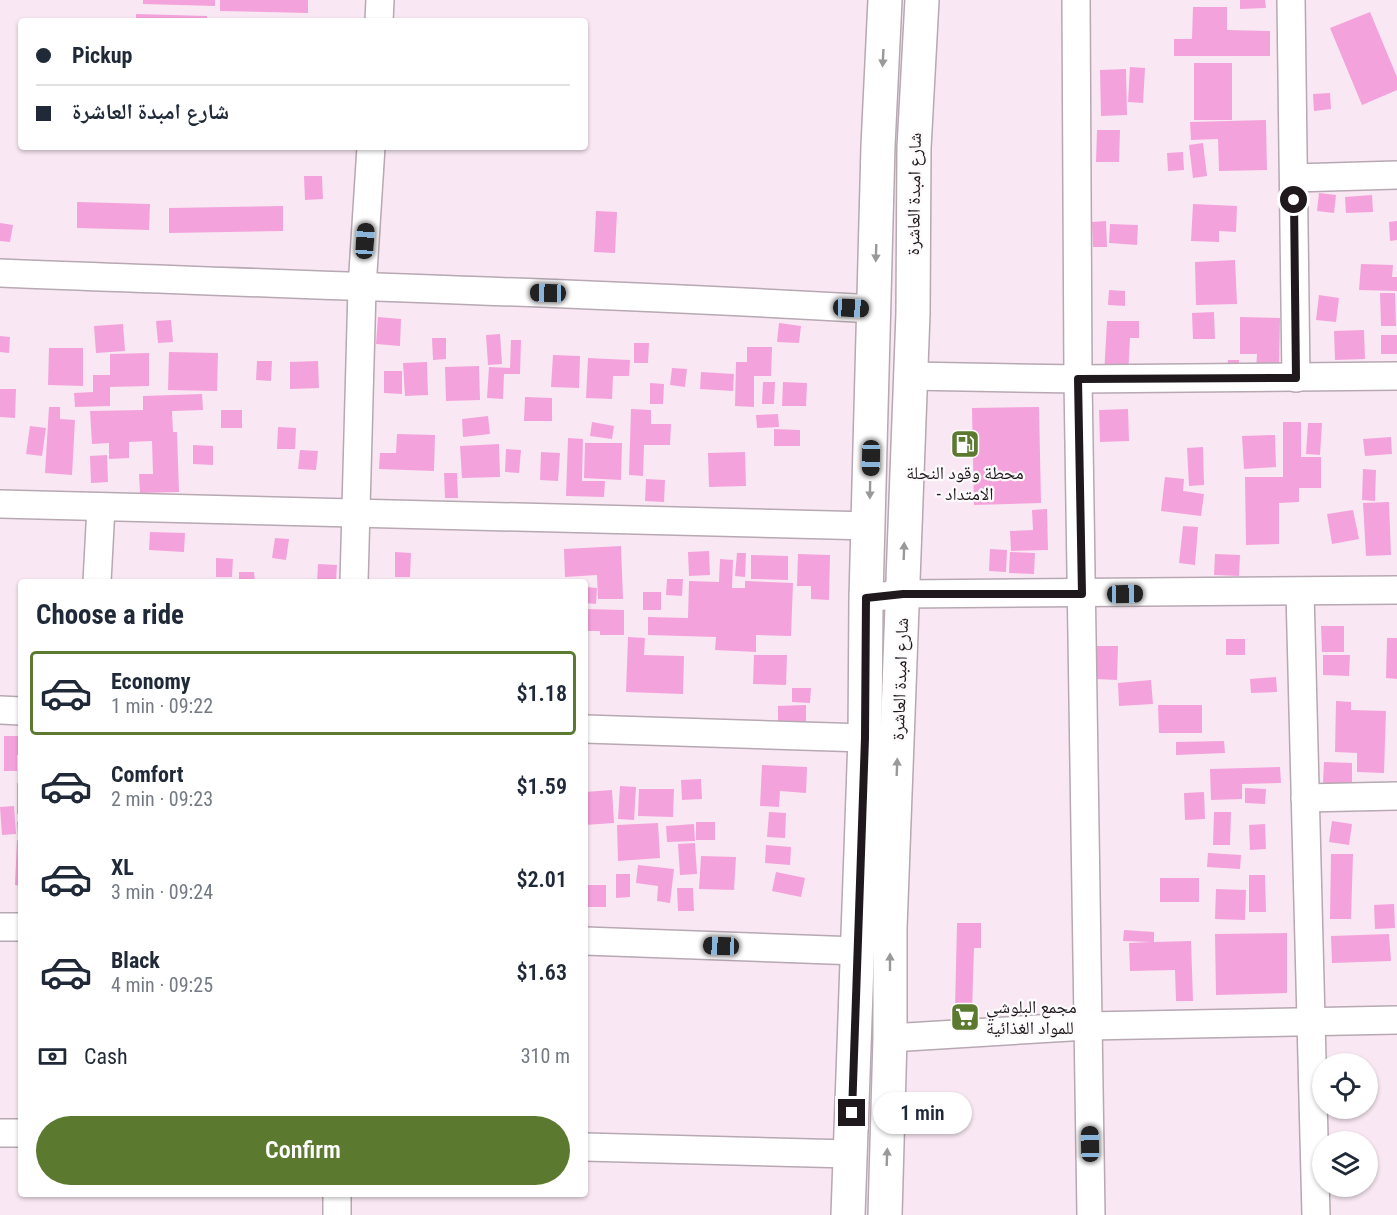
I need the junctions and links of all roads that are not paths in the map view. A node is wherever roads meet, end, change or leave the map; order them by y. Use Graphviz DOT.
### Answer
graph roads {
  1 [pos="380,0"];
  2 [pos="885,0"];
  3 [pos="922,0"];
  4 [pos="1076,0"];
  5 [pos="1291,0"];
  6 [pos="378,18"];
  7 [pos="879,146"];
  8 [pos="914,147"];
  9 [pos="371,150"];
  10 [pos="1397,175"];
  11 [pos="1294,178"];
  12 [pos="0,273"];
  13 [pos="362,288"];
  14 [pos="874,309"];
  15 [pos="910,376"];
  16 [pos="1397,376"];
  17 [pos="1296,378"];
  18 [pos="1078,379"];
  19 [pos="0,504"];
  20 [pos="101,507"];
  21 [pos="356,512"];
  22 [pos="870,526"];
  23 [pos="97,579"];
  24 [pos="354,579"];
  25 [pos="1397,590"];
  26 [pos="1300,592"];
  27 [pos="903,594"];
  28 [pos="1082,594"];
  29 [pos="866,598"];
  30 [pos="0,710"];
  31 [pos="18,711"];
  32 [pos="588,729"];
  33 [pos="865,738"];
  34 [pos="1397,796"];
  35 [pos="1305,798"];
  36 [pos="0,927"];
  37 [pos="18,927"];
  38 [pos="588,941"];
  39 [pos="857,951"];
  40 [pos="1397,1020"];
  41 [pos="1311,1022"];
  42 [pos="1087,1026"];
  43 [pos="891,1038"];
  44 [pos="0,1133"];
  45 [pos="18,1133"];
  46 [pos="588,1147"];
  47 [pos="850,1154"];
  48 [pos="338,1197"];
  49 [pos="337,1215"];
  50 [pos="848,1215"];
  51 [pos="885,1215"];
  52 [pos="1091,1215"];
  53 [pos="1316,1215"];
  1 -- 6 [label="street"];
  2 -- 7 [label="main road, شارع امبدة العاشرة, one-way"];
  3 -- 8 [label="main road, شارع امبدة العاشرة"];
  4 -- 18 [label="street"];
  5 -- 11 [label="street"];
  7 -- 8 [label="main road"];
  7 -- 14 [label="main road, شارع امبدة العاشرة, one-way"];
  8 -- 15 [label="main road, شارع امبدة العاشرة"];
  9 -- 13 [label="street"];
  10 -- 11 [label="street"];
  11 -- 17 [label="street"];
  12 -- 13 [label="street"];
  13 -- 14 [label="street"];
  13 -- 21 [label="street"];
  14 -- 22 [label="main road, شارع امبدة العاشرة, one-way"];
  15 -- 18 [label="street"];
  27 -- 15 [label="main road, شارع امبدة العاشرة, one-way"];
  16 -- 17 [label="street"];
  17 -- 18 [label="street"];
  18 -- 28 [label="street"];
  19 -- 20 [label="street"];
  20 -- 21 [label="street"];
  20 -- 23 [label="street"];
  21 -- 22 [label="street"];
  21 -- 24 [label="street"];
  22 -- 29 [label="main road, شارع امبدة العاشرة"];
  25 -- 26 [label="street"];
  26 -- 28 [label="street"];
  26 -- 35 [label="street"];
  27 -- 28 [label="street"];
  27 -- 29 [label="street"];
  43 -- 27 [label="main road, شارع امبدة العاشرة, one-way"];
  28 -- 42 [label="street"];
  29 -- 33 [label="main road, شارع امبدة العاشرة"];
  30 -- 31 [label="street"];
  32 -- 33 [label="street"];
  33 -- 39 [label="main road, شارع امبدة العاشرة"];
  34 -- 35 [label="street"];
  35 -- 41 [label="street"];
  36 -- 37 [label="street"];
  38 -- 39 [label="street"];
  39 -- 47 [label="main road, شارع امبدة العاشرة"];
  40 -- 41 [label="street"];
  41 -- 42 [label="street"];
  41 -- 53 [label="street"];
  42 -- 43 [label="street"];
  42 -- 52 [label="street"];
  51 -- 43 [label="main road, شارع امبدة العاشرة, one-way"];
  44 -- 45 [label="street"];
  46 -- 47 [label="street"];
  47 -- 50 [label="main road, شارع امبدة العاشرة"];
  48 -- 49 [label="street"];
}
